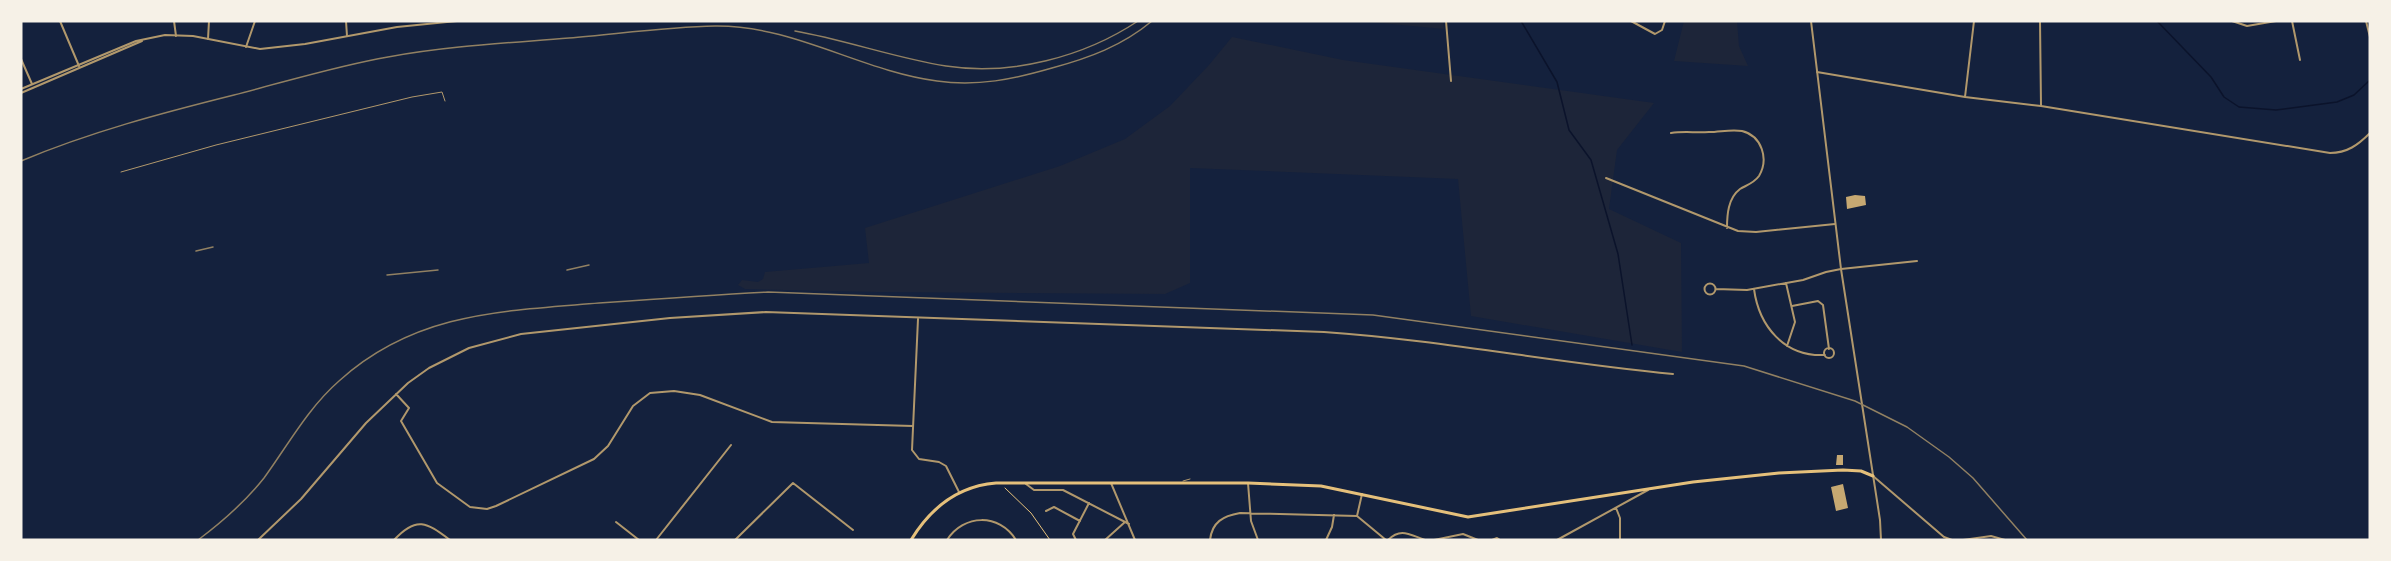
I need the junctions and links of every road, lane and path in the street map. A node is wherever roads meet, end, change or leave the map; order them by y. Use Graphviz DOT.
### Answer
graph roads {
  1 [pos="60,21"];
  2 [pos="209,21"];
  3 [pos="255,21"];
  4 [pos="346,21"];
  5 [pos="458,21"];
  6 [pos="1446,21"];
  7 [pos="1631,21"];
  8 [pos="1665,21"];
  9 [pos="1812,21"];
  10 [pos="1974,21"];
  11 [pos="2040,21"];
  12 [pos="2232,21"];
  13 [pos="2276,21"];
  14 [pos="2292,21"];
  15 [pos="2366,21"];
  16 [pos="172,22"];
  17 [pos="176,36"];
  18 [pos="347,36"];
  19 [pos="2370,37"];
  20 [pos="208,39"];
  21 [pos="246,46"];
  22 [pos="21,58"];
  23 [pos="2300,60"];
  24 [pos="79,67"];
  25 [pos="1817,72"];
  26 [pos="1451,81"];
  27 [pos="32,84"];
  28 [pos="21,89"];
  29 [pos="21,93"];
  30 [pos="1965,97"];
  31 [pos="445,101"];
  32 [pos="2041,106"];
  33 [pos="1671,133"];
  34 [pos="2370,133"];
  35 [pos="122,171"];
  36 [pos="1606,178"];
  37 [pos="1836,224"];
  38 [pos="1727,228"];
  39 [pos="1917,261"];
  40 [pos="1841,269"];
  41 [pos="1786,283"];
  42 [pos="1754,288"];
  43 [pos="1716,289"];
  44 [pos="1792,306"];
  45 [pos="918,319"];
  46 [pos="1787,346"];
  47 [pos="1828,349"];
  48 [pos="1825,355"];
  49 [pos="1672,374"];
  50 [pos="396,393"];
  51 [pos="913,426"];
  52 [pos="730,445"];
  53 [pos="1873,476"];
  54 [pos="1190,479"];
  55 [pos="1024,482"];
  56 [pos="999,483"];
  57 [pos="1111,483"];
  58 [pos="1248,483"];
  59 [pos="1178,484"];
  60 [pos="1648,490"];
  61 [pos="960,493"];
  62 [pos="1362,494"];
  63 [pos="1089,503"];
  64 [pos="1616,508"];
  65 [pos="1046,511"];
  66 [pos="1250,513"];
  67 [pos="1334,515"];
  68 [pos="1357,516"];
  69 [pos="1080,521"];
  70 [pos="616,522"];
  71 [pos="1125,522"];
  72 [pos="1129,524"];
  73 [pos="853,530"];
  74 [pos="737,539"];
  75 [pos="67,540"];
  76 [pos="91,540"];
  77 [pos="258,540"];
  78 [pos="394,540"];
  79 [pos="450,540"];
  80 [pos="639,540"];
  81 [pos="656,540"];
  82 [pos="911,540"];
  83 [pos="947,540"];
  84 [pos="1016,540"];
  85 [pos="1050,540"];
  86 [pos="1076,540"];
  87 [pos="1105,540"];
  88 [pos="1135,540"];
  89 [pos="1210,540"];
  90 [pos="1258,540"];
  91 [pos="1326,540"];
  92 [pos="1387,540"];
  93 [pos="1425,540"];
  94 [pos="1434,540"];
  95 [pos="1478,540"];
  96 [pos="1492,540"];
  97 [pos="1500,540"];
  98 [pos="1557,540"];
  99 [pos="1620,540"];
  100 [pos="1881,540"];
  101 [pos="1952,540"];
  102 [pos="1963,540"];
  103 [pos="2005,540"];
  1 -- 24 [label="street"];
  2 -- 20 [label="street"];
  3 -- 21 [label="street"];
  4 -- 18 [label="street"];
  5 -- 18 [label="street"];
  6 -- 26 [label="street"];
  7 -- 8 [label="street"];
  9 -- 25 [label="street"];
  10 -- 30 [label="street"];
  11 -- 32 [label="street"];
  12 -- 13 [label="street"];
  14 -- 23 [label="street"];
  15 -- 19 [label="street"];
  16 -- 17 [label="street"];
  17 -- 20 [label="street"];
  17 -- 24 [label="street"];
  18 -- 21 [label="street"];
  20 -- 21 [label="street"];
  22 -- 27 [label="street"];
  24 -- 27 [label="street"];
  24 -- 29 [label="street"];
  25 -- 30 [label="street"];
  25 -- 37 [label="street"];
  27 -- 28 [label="street"];
  30 -- 32 [label="street"];
  31 -- 35 [label="lane"];
  32 -- 34 [label="street"];
  33 -- 38 [label="street"];
  36 -- 38 [label="street"];
  37 -- 38 [label="street"];
  37 -- 40 [label="street"];
  39 -- 40 [label="street"];
  40 -- 41 [label="street"];
  40 -- 53 [label="street"];
  41 -- 42 [label="street"];
  41 -- 44 [label="street"];
  42 -- 43 [label="street"];
  42 -- 46 [label="street"];
  44 -- 46 [label="street"];
  44 -- 47 [label="street"];
  45 -- 49 [label="street"];
  45 -- 50 [label="street"];
  45 -- 51 [label="street"];
  46 -- 48 [label="street"];
  47 -- 48 [label="street"];
  47 -- 48 [label="street"];
  50 -- 51 [label="street"];
  50 -- 77 [label="street"];
  51 -- 61 [label="street"];
  52 -- 81 [label="street"];
  53 -- 60 [label="main road"];
  53 -- 100 [label="street"];
  53 -- 101 [label="street"];
  54 -- 59 [label="lane"];
  55 -- 56 [label="main road"];
  55 -- 57 [label="main road"];
  55 -- 63 [label="street"];
  56 -- 61 [label="main road"];
  56 -- 85 [label="path"];
  57 -- 59 [label="main road"];
  57 -- 72 [label="street"];
  58 -- 59 [label="main road"];
  58 -- 62 [label="main road"];
  58 -- 66 [label="street"];
  60 -- 62 [label="main road"];
  60 -- 64 [label="street"];
  61 -- 82 [label="main road"];
  62 -- 68 [label="street"];
  63 -- 69 [label="street"];
  63 -- 71 [label="street"];
  64 -- 98 [label="street"];
  64 -- 99 [label="street"];
  65 -- 69 [label="street"];
  66 -- 67 [label="street"];
  66 -- 89 [label="street"];
  66 -- 90 [label="street"];
  67 -- 68 [label="street"];
  67 -- 91 [label="street"];
  68 -- 92 [label="street"];
  69 -- 86 [label="street"];
  70 -- 80 [label="street"];
  71 -- 72 [label="street"];
  71 -- 87 [label="street"];
  72 -- 88 [label="street"];
  73 -- 74 [label="street"];
  75 -- 76 [label="street"];
  78 -- 79 [label="street"];
  83 -- 84 [label="street"];
  92 -- 93 [label="street"];
  94 -- 95 [label="street"];
  96 -- 97 [label="street"];
  102 -- 103 [label="street"];
}
